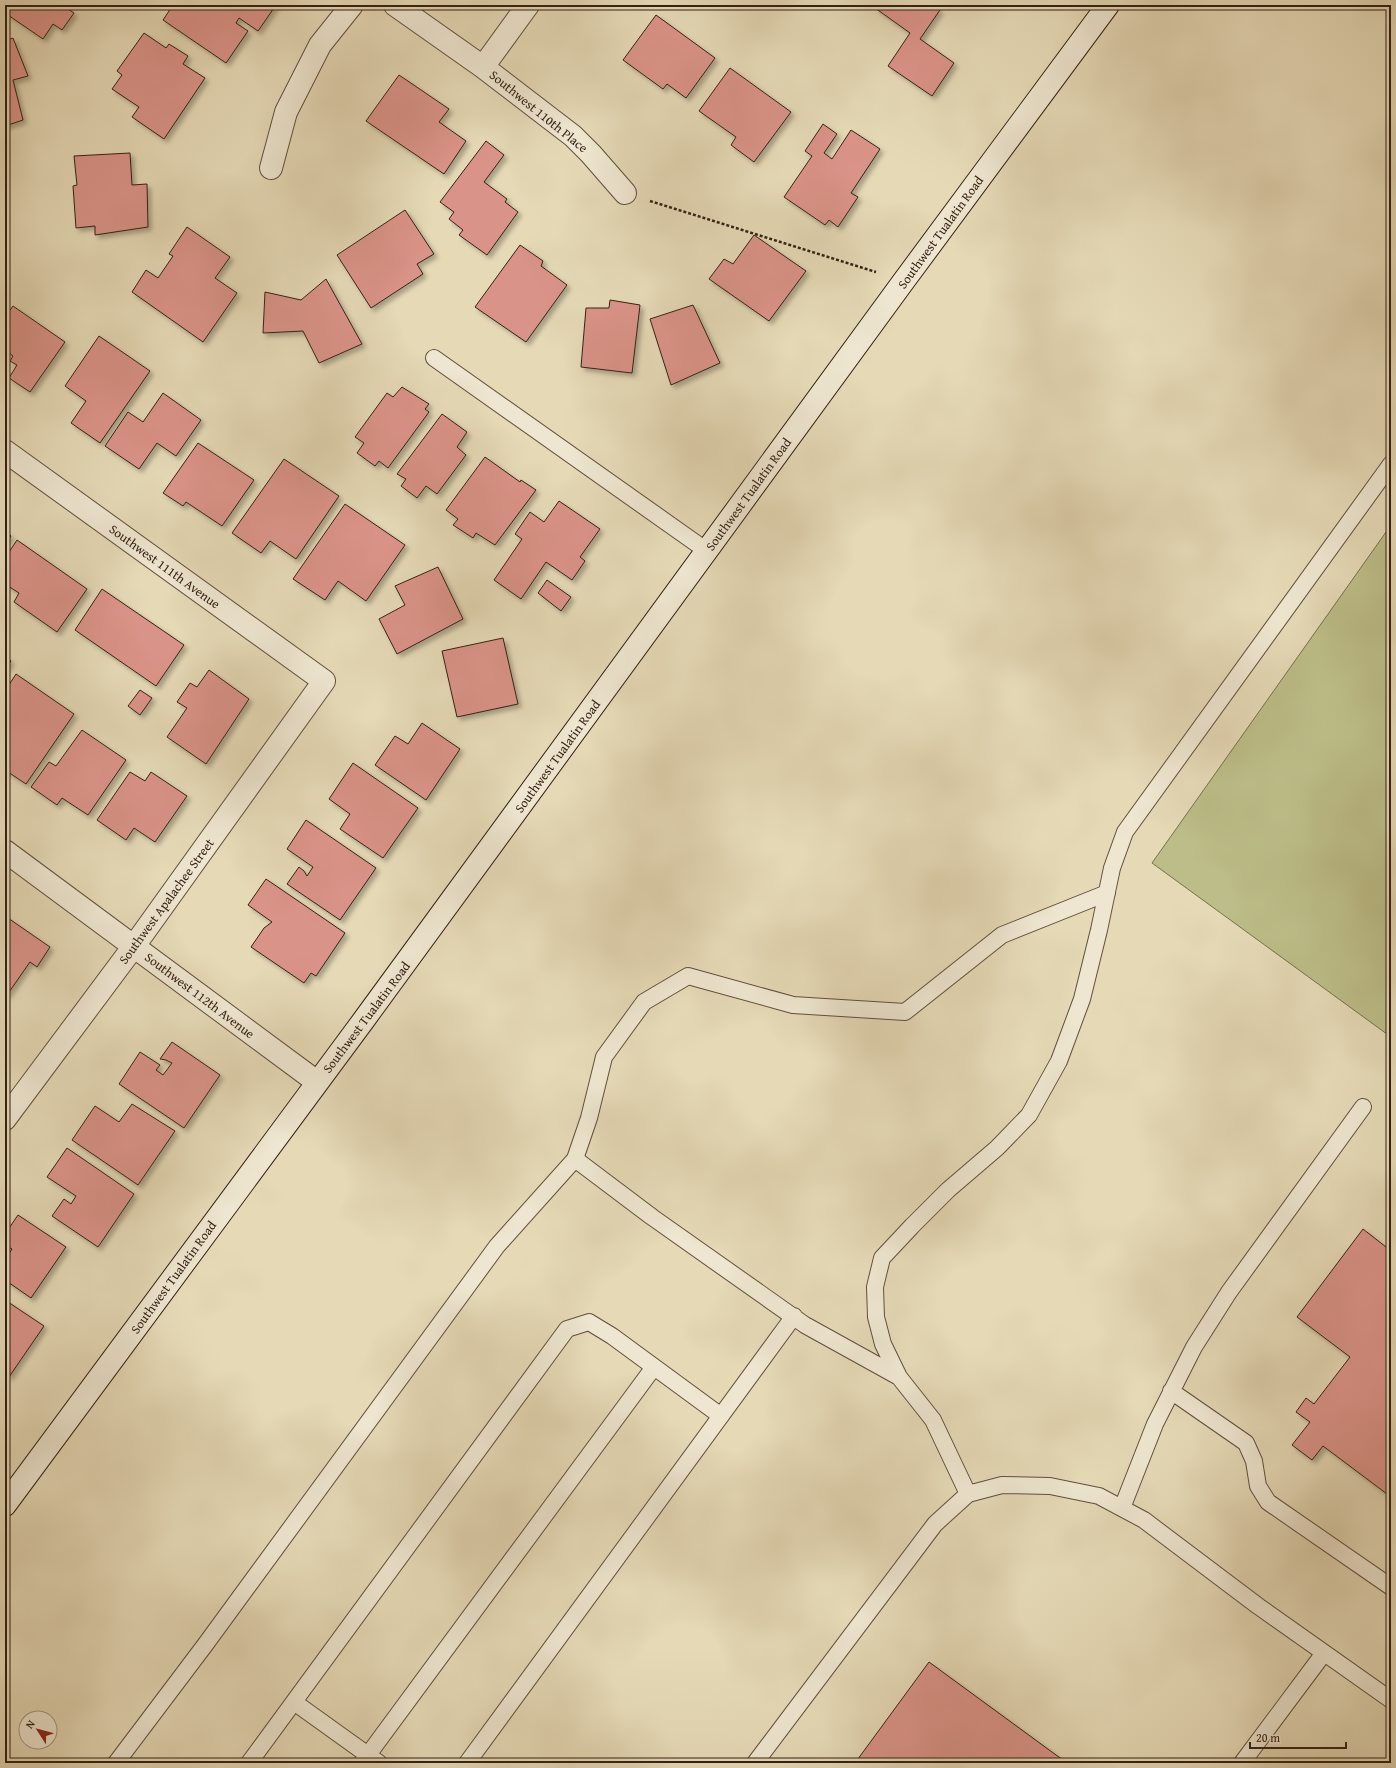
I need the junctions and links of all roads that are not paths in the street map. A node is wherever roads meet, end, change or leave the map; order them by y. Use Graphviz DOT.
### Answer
graph roads {
  1 [pos="352,5"];
  2 [pos="395,5"];
  3 [pos="528,5"];
  4 [pos="1108,5"];
  5 [pos="483,67"];
  6 [pos="271,168"];
  7 [pos="625,193"];
  8 [pos="434,358"];
  9 [pos="5,451"];
  10 [pos="1391,464"];
  11 [pos="707,551"];
  12 [pos="324,681"];
  13 [pos="5,851"];
  14 [pos="1107,893"];
  15 [pos="134,946"];
  16 [pos="317,1082"];
  17 [pos="1363,1107"];
  18 [pos="5,1119"];
  19 [pos="575,1159"];
  20 [pos="794,1316"];
  21 [pos="654,1366"];
  22 [pos="899,1376"];
  23 [pos="1171,1391"];
  24 [pos="721,1416"];
  25 [pos="968,1494"];
  26 [pos="5,1505"];
  27 [pos="1122,1508"];
  28 [pos="1391,1587"];
  29 [pos="1324,1653"];
  30 [pos="1391,1700"];
  31 [pos="294,1702"];
  32 [pos="370,1760"];
  33 [pos="116,1763"];
  34 [pos="249,1763"];
  35 [pos="467,1763"];
  36 [pos="755,1763"];
  37 [pos="1242,1763"];
  1 -- 6 [label="street"];
  2 -- 5 [label="street, Southwest 110th Place"];
  3 -- 5 [label="street"];
  4 -- 11 [label="street, Southwest Tualatin Road"];
  5 -- 7 [label="street, Southwest 110th Place"];
  8 -- 11 [label="lane"];
  9 -- 12 [label="street, Southwest 111th Avenue"];
  10 -- 14 [label="lane"];
  11 -- 16 [label="street, Southwest Tualatin Road"];
  12 -- 15 [label="street, Southwest Apalachee Street"];
  13 -- 15 [label="street, Southwest 112th Avenue"];
  14 -- 19 [label="lane"];
  14 -- 22 [label="lane"];
  15 -- 16 [label="street, Southwest 112th Avenue"];
  15 -- 18 [label="street, Southwest Apalachee Street"];
  16 -- 26 [label="street, Southwest Tualatin Road"];
  17 -- 23 [label="lane"];
  19 -- 20 [label="lane"];
  19 -- 33 [label="lane"];
  20 -- 22 [label="lane"];
  20 -- 24 [label="lane"];
  21 -- 24 [label="lane"];
  21 -- 31 [label="lane"];
  21 -- 32 [label="lane"];
  22 -- 25 [label="lane"];
  23 -- 27 [label="lane"];
  23 -- 28 [label="lane"];
  24 -- 35 [label="lane"];
  25 -- 27 [label="lane"];
  25 -- 36 [label="lane"];
  27 -- 29 [label="lane"];
  29 -- 30 [label="lane"];
  29 -- 37 [label="lane"];
  31 -- 32 [label="lane"];
  31 -- 34 [label="lane"];
}
